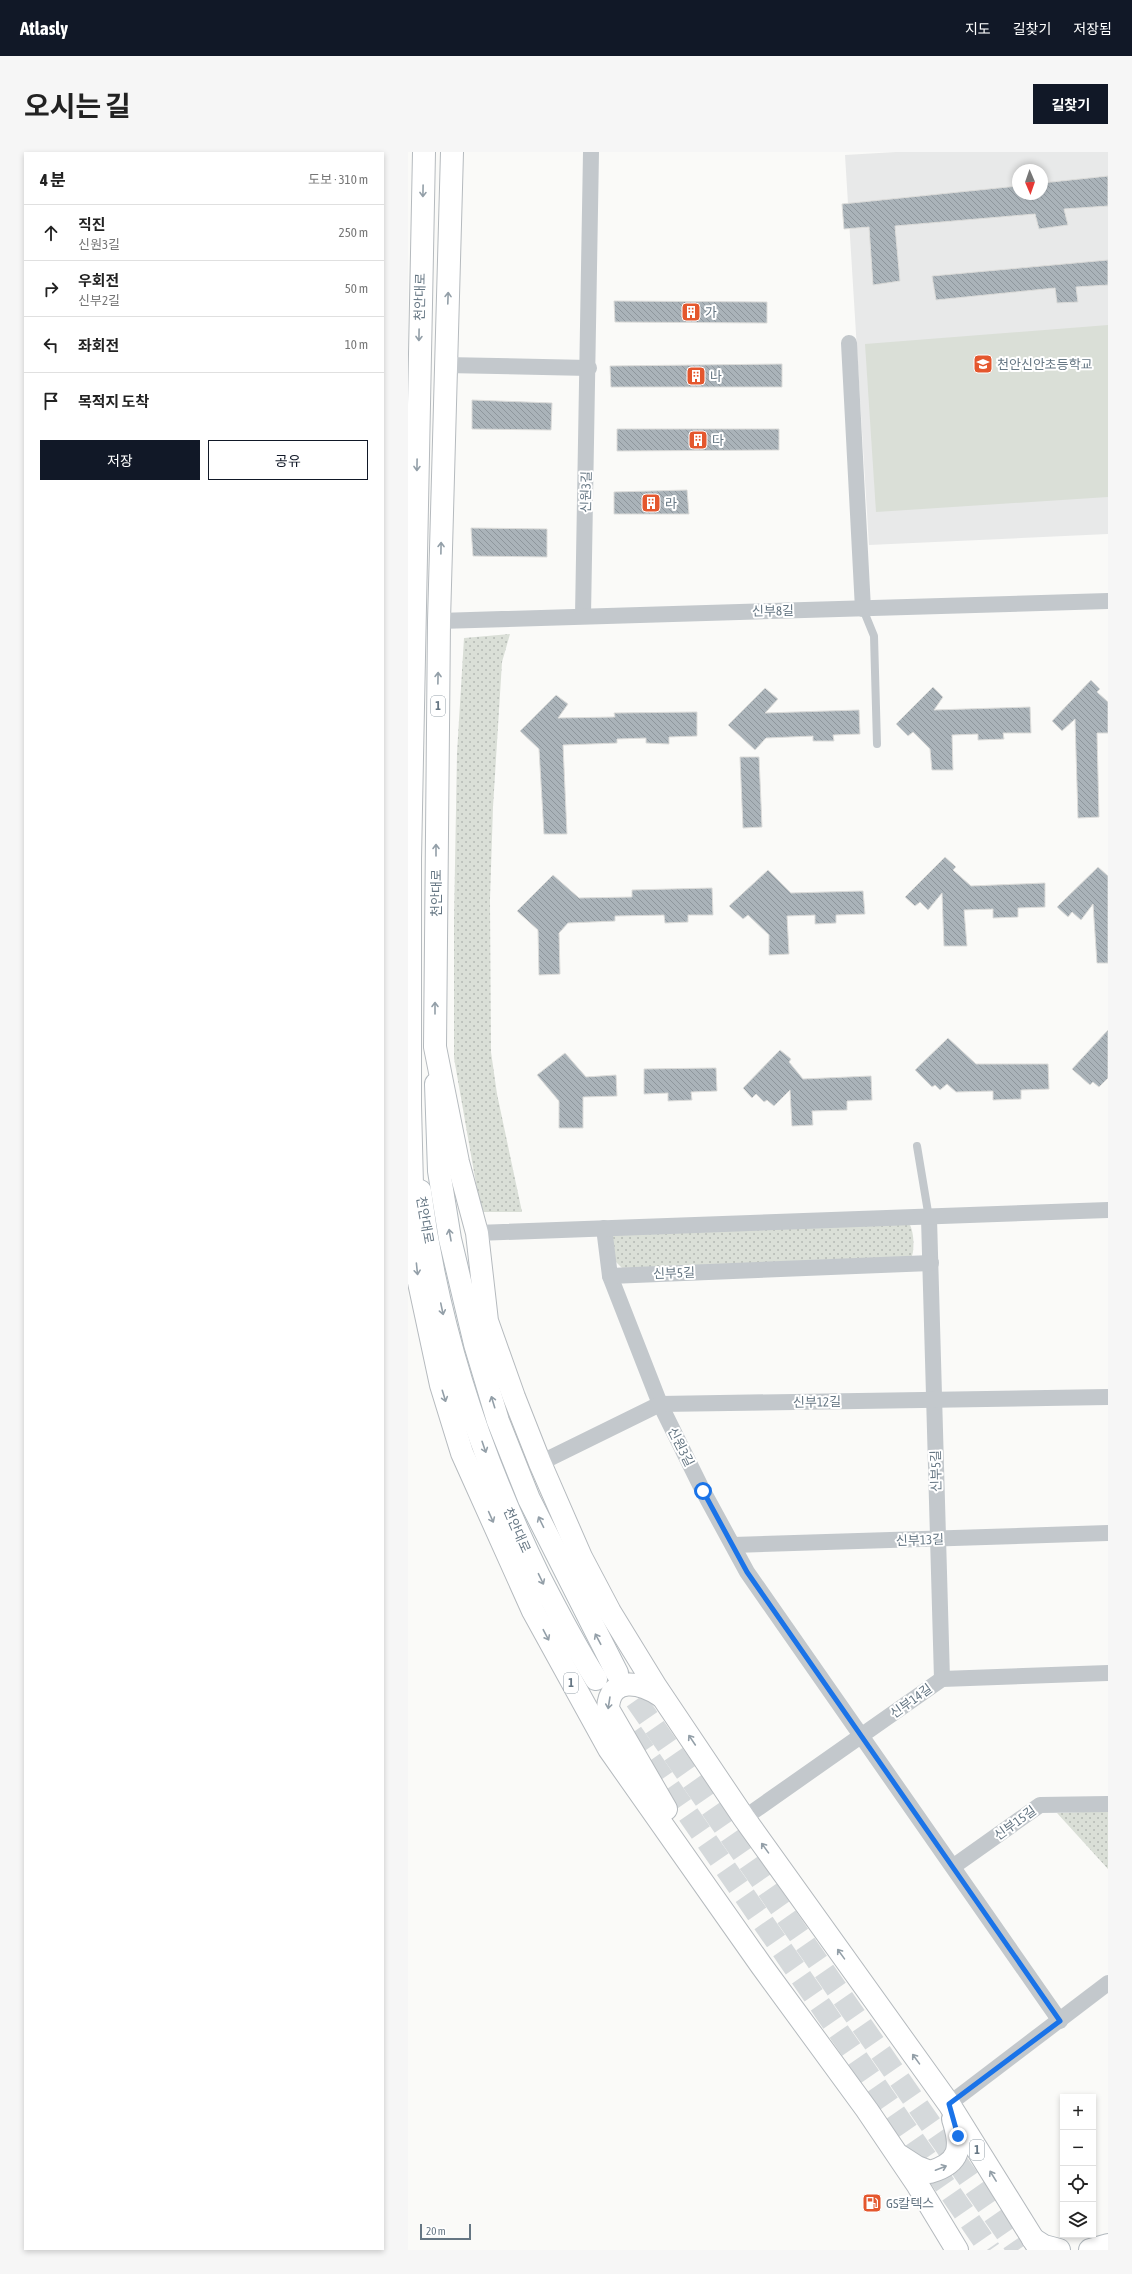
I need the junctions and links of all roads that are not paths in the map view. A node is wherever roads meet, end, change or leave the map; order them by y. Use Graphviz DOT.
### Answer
graph roads {
  1 [pos="424,152"];
  2 [pos="452,152"];
  3 [pos="591,152"];
  4 [pos="849,343"];
  5 [pos="413,364"];
  6 [pos="446,365"];
  7 [pos="589,368"];
  8 [pos="1108,601"];
  9 [pos="863,609"];
  10 [pos="583,616"];
  11 [pos="439,621"];
  12 [pos="878,744"];
  13 [pos="435,1047"];
  14 [pos="410,1105"];
  15 [pos="917,1146"];
  16 [pos="1108,1210"];
  17 [pos="929,1218"];
  18 [pos="604,1228"];
  19 [pos="477,1233"];
  20 [pos="931,1263"];
  21 [pos="610,1276"];
  22 [pos="1108,1397"];
  23 [pos="935,1401"];
  24 [pos="660,1404"];
  25 [pos="540,1463"];
  26 [pos="1108,1533"];
  27 [pos="938,1540"];
  28 [pos="733,1546"];
  29 [pos="617,1673"];
  30 [pos="1108,1673"];
  31 [pos="596,1679"];
  32 [pos="942,1679"];
  33 [pos="662,1697"];
  34 [pos="863,1735"];
  35 [pos="1108,1804"];
  36 [pos="744,1818"];
  37 [pos="954,1866"];
  38 [pos="738,1931"];
  39 [pos="1108,1983"];
  40 [pos="1060,2021"];
  41 [pos="949,2104"];
  42 [pos="895,2151"];
  43 [pos="917,2184"];
  44 [pos="1036,2244"];
  45 [pos="1108,2245"];
  46 [pos="957,2250"];
  47 [pos="967,2250"];
  48 [pos="1059,2250"];
  49 [pos="1090,2250"];
  1 -- 5 [label="main road, 천안대로 / 1, one-way"];
  6 -- 2 [label="main road, 천안대로, one-way"];
  3 -- 7 [label="street, 신원3길"];
  4 -- 9 [label="street"];
  5 -- 14 [label="main road, 천안대로 / 1, one-way"];
  6 -- 7 [label="street"];
  11 -- 6 [label="main road, 천안대로 / 1, one-way"];
  7 -- 10 [label="street, 신원3길"];
  8 -- 9 [label="street, 신부8길"];
  9 -- 10 [label="street, 신부8길"];
  9 -- 12 [label="lane"];
  10 -- 11 [label="street, 신부8길"];
  13 -- 11 [label="main road, 천안대로 / 1, one-way"];
  13 -- 19 [label="main road, 1"];
  29 -- 13 [label="main road, 천안대로, one-way"];
  14 -- 31 [label="main road, 천안대로, one-way"];
  14 -- 38 [label="main road, 1, one-way"];
  15 -- 17 [label="lane"];
  16 -- 17 [label="street"];
  17 -- 18 [label="street"];
  17 -- 20 [label="street, 신부5길"];
  18 -- 19 [label="street"];
  18 -- 21 [label="street, 신원3길"];
  19 -- 25 [label="main road, 1"];
  20 -- 21 [label="street, 신부5길"];
  20 -- 23 [label="street, 신부5길"];
  21 -- 24 [label="street, 신원3길"];
  22 -- 23 [label="street, 신부12길"];
  23 -- 24 [label="street, 신부12길"];
  23 -- 27 [label="street, 신부5길"];
  24 -- 25 [label="street, 신부12길"];
  24 -- 28 [label="street, 신원3길"];
  25 -- 33 [label="main road, 1"];
  26 -- 27 [label="street, 신부13길"];
  27 -- 28 [label="street, 신부13길"];
  27 -- 32 [label="street, 신부5길"];
  28 -- 34 [label="street, 신원3길"];
  30 -- 32 [label="street, 신부14길"];
  32 -- 34 [label="street, 신부14길"];
  36 -- 33 [label="main road, 1, one-way"];
  33 -- 38 [label="main road, one-way"];
  34 -- 36 [label="street, 신부14길"];
  34 -- 37 [label="street, 신원3길"];
  35 -- 37 [label="street, 신부15길"];
  41 -- 36 [label="main road, 1, one-way"];
  37 -- 40 [label="street, 신원3길"];
  38 -- 42 [label="main road, 1"];
  39 -- 40 [label="street"];
  40 -- 41 [label="street"];
  42 -- 41 [label="main road, one-way"];
  44 -- 41 [label="main road, 1, one-way"];
  42 -- 43 [label="main road, 1"];
  43 -- 46 [label="main road"];
  43 -- 47 [label="main road"];
  44 -- 48 [label="main road"];
  45 -- 49 [label="main road"];
}
